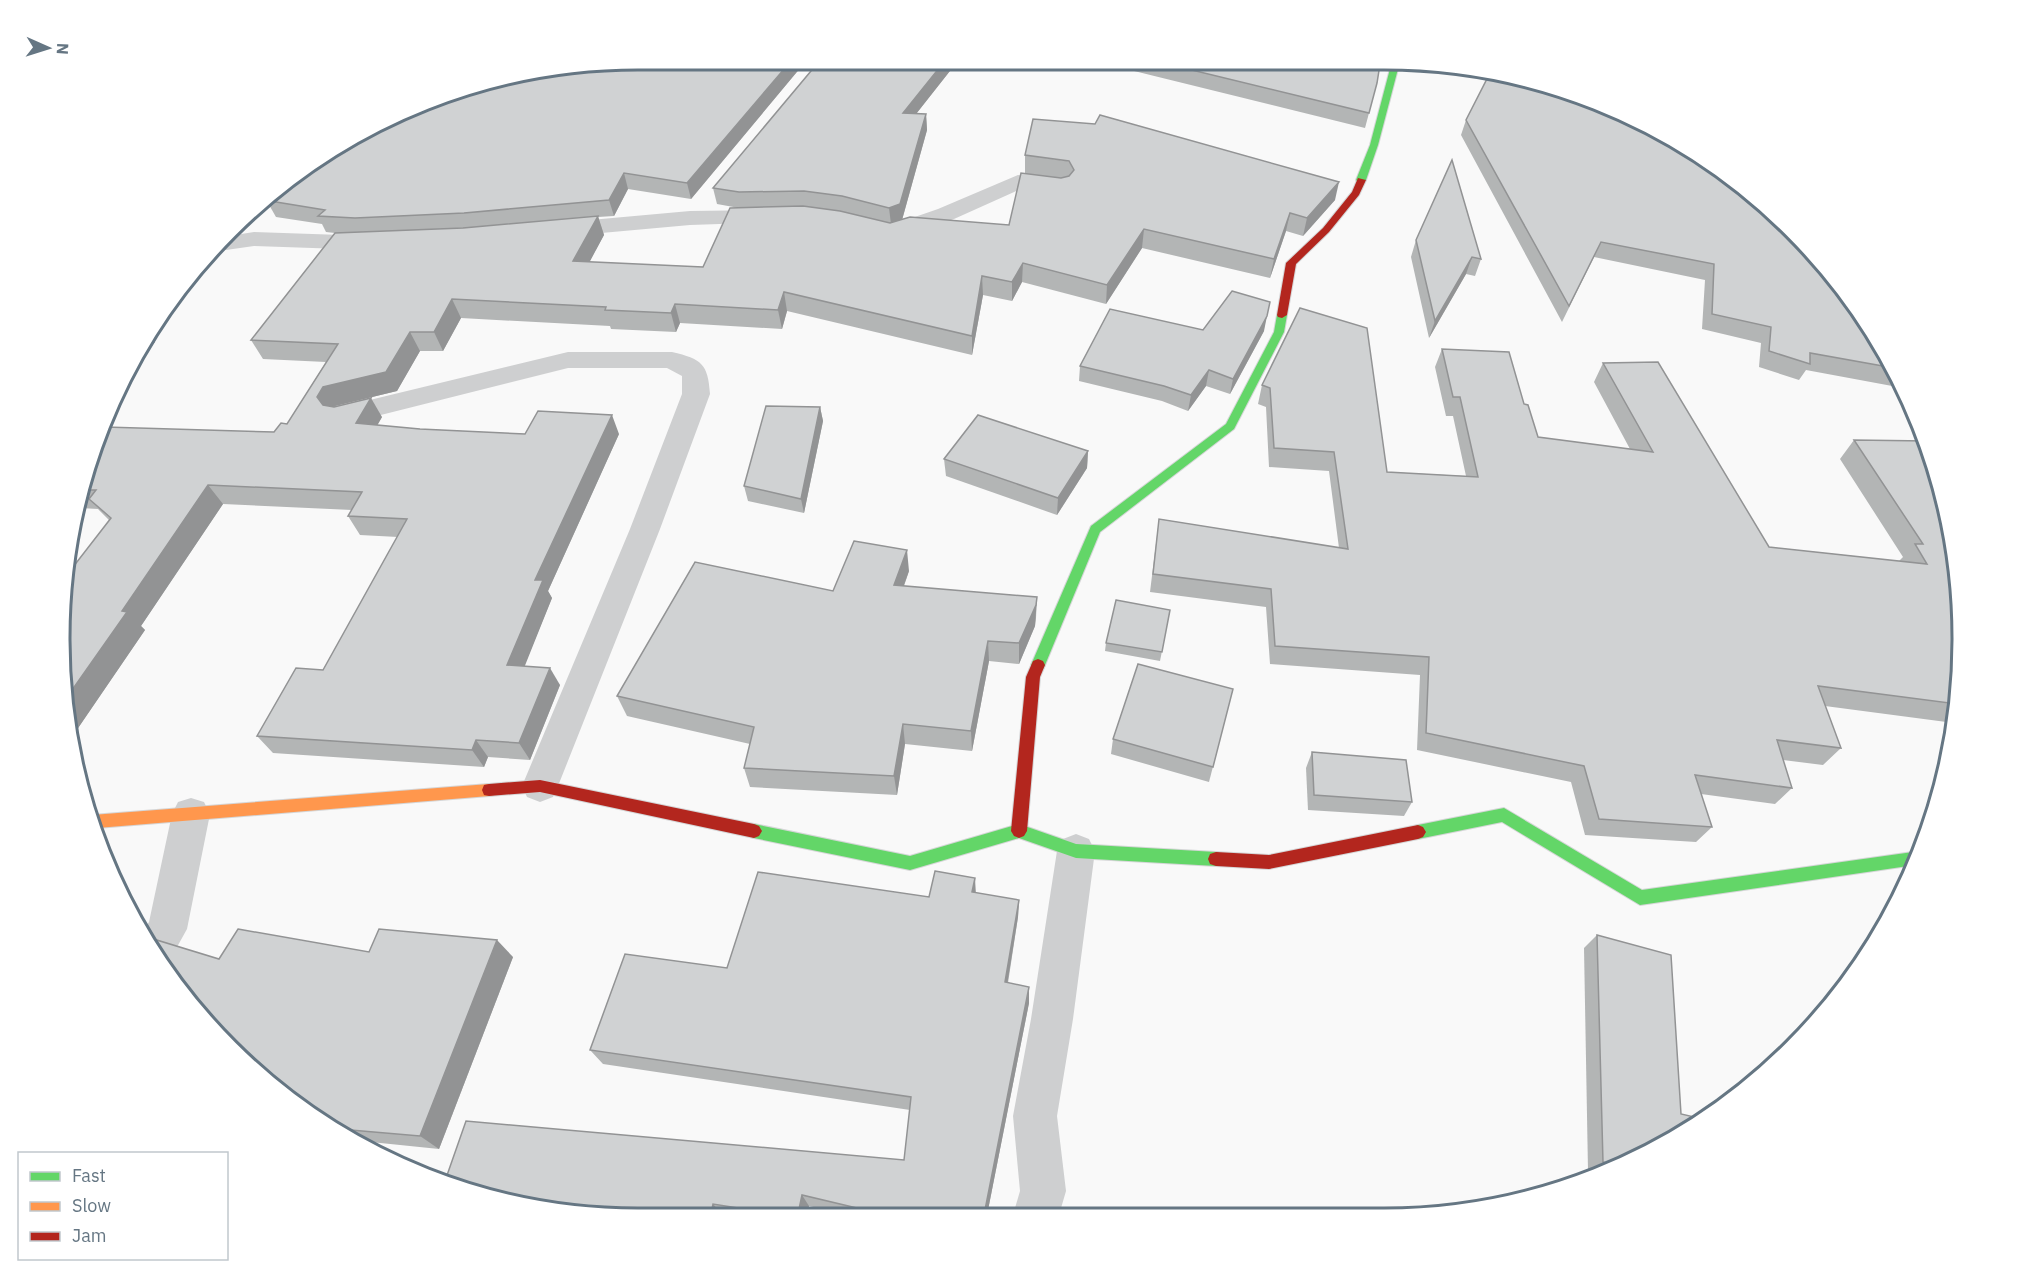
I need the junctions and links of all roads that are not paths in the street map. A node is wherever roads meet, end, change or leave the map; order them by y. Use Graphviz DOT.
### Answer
graph roads {
  1 [pos="1393,71"];
  2 [pos="1060,187"];
  3 [pos="706,200"];
  4 [pos="795,216"];
  5 [pos="690,218"];
  6 [pos="873,228"];
  7 [pos="540,232"];
  8 [pos="232,242"];
  9 [pos="396,242"];
  10 [pos="345,415"];
  11 [pos="540,786"];
  12 [pos="191,814"];
  13 [pos="101,821"];
  14 [pos="1019,831"];
  15 [pos="1076,851"];
  16 [pos="1909,857"];
  17 [pos="158,942"];
  18 [pos="1038,1208"];
  1 -- 14 [label="street"];
  2 -- 6 [label="street"];
  3 -- 5 [label="street"];
  4 -- 5 [label="street"];
  5 -- 7 [label="street"];
  8 -- 9 [label="street"];
  10 -- 11 [label="street"];
  11 -- 12 [label="street"];
  11 -- 14 [label="street"];
  12 -- 13 [label="street"];
  12 -- 17 [label="street"];
  14 -- 15 [label="street"];
  15 -- 16 [label="street"];
  15 -- 18 [label="street"];
}
